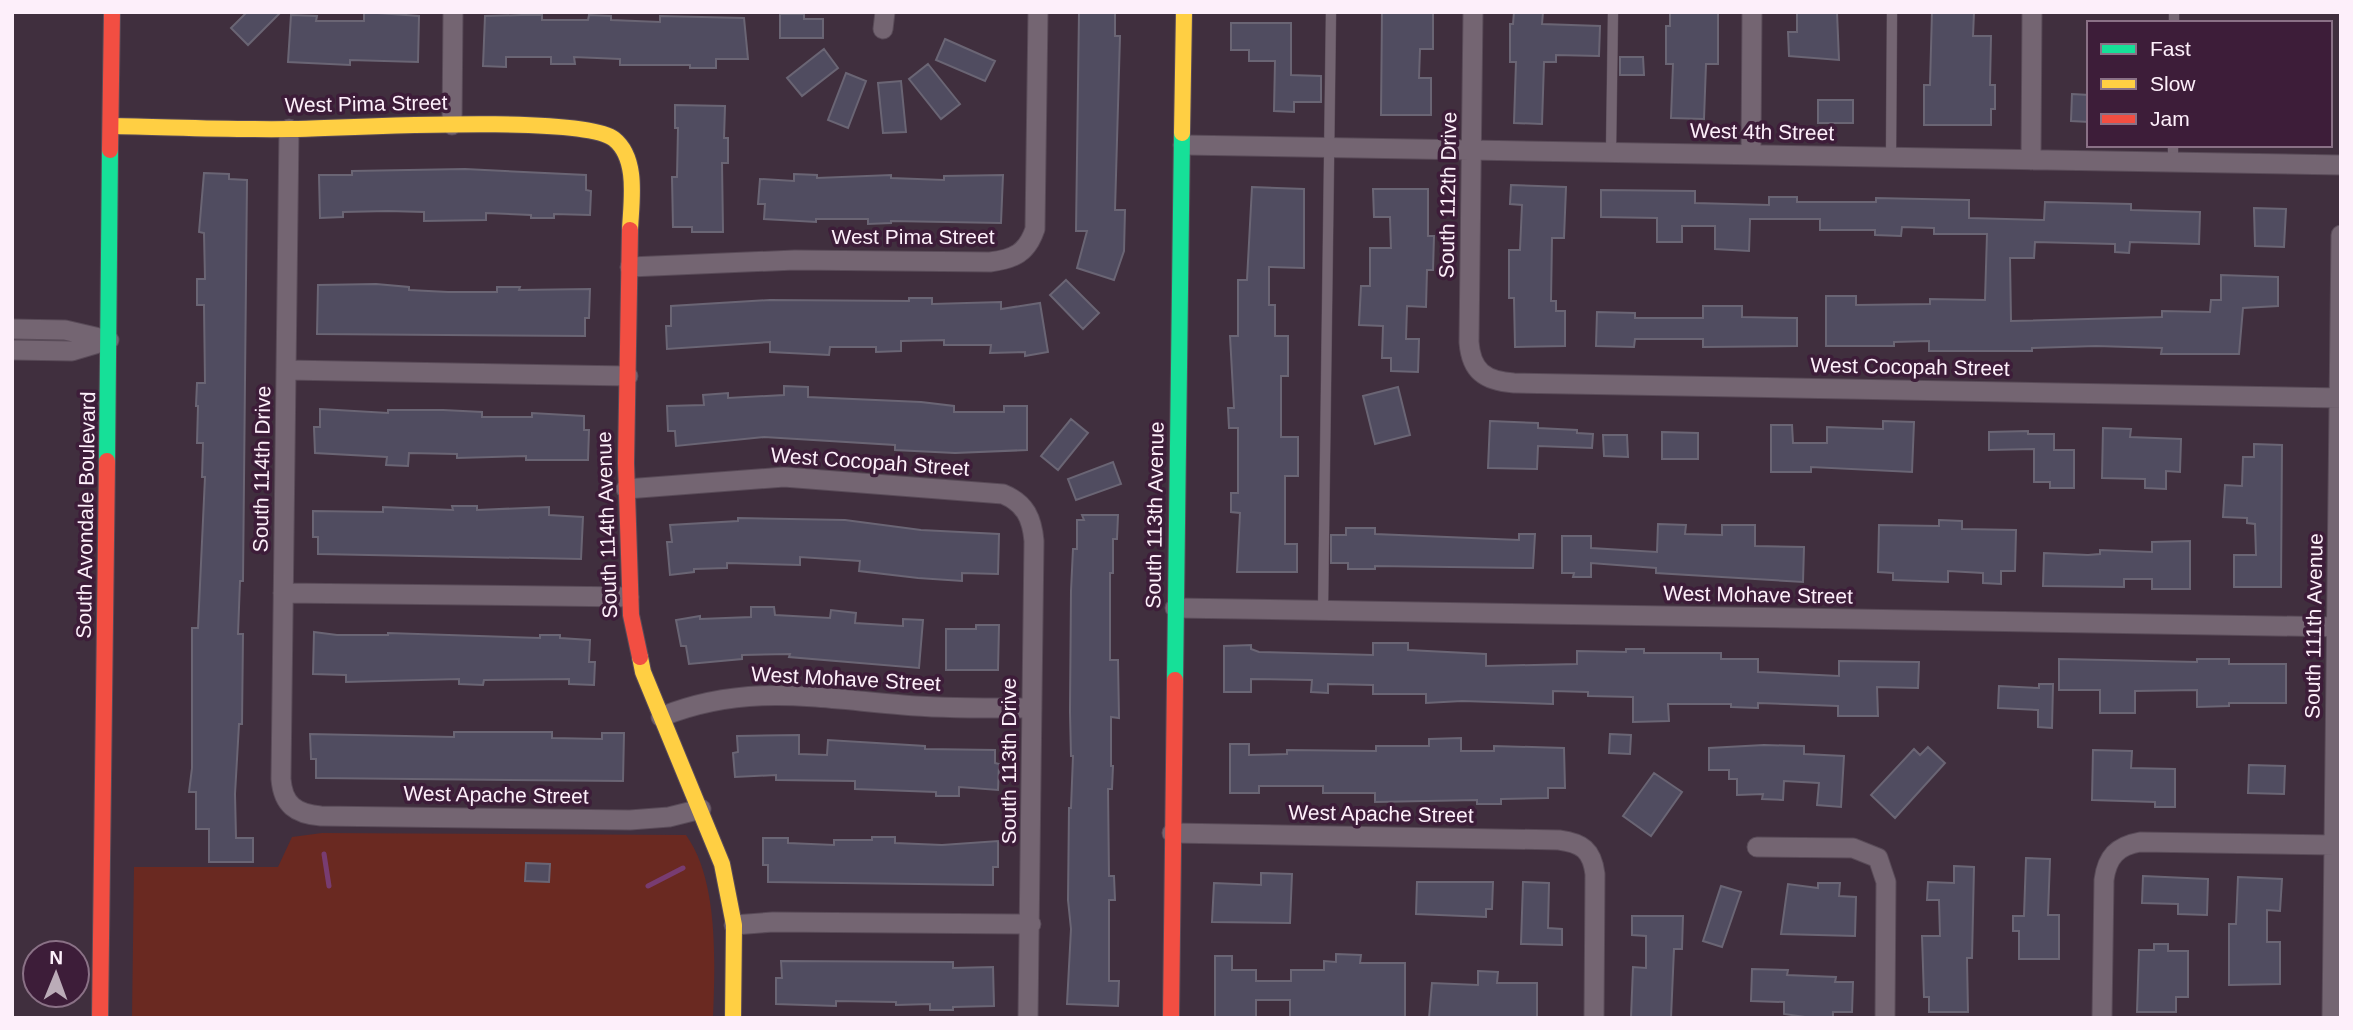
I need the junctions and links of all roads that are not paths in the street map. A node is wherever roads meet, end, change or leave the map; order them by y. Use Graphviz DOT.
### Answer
graph roads {
  1 [pos="112,12"];
  2 [pos="453,12"];
  3 [pos="1038,12"];
  4 [pos="1184,12"];
  5 [pos="1331,12"];
  6 [pos="1473,12"];
  7 [pos="1613,12"];
  8 [pos="1752,12"];
  9 [pos="1892,12"];
  10 [pos="2032,12"];
  11 [pos="452,125"];
  12 [pos="111,126"];
  13 [pos="289,129"];
  14 [pos="618,142"];
  15 [pos="1183,145"];
  16 [pos="1329,148"];
  17 [pos="1472,150"];
  18 [pos="1611,152"];
  19 [pos="1751,154"];
  20 [pos="2173,154"];
  21 [pos="1891,157"];
  22 [pos="2031,160"];
  23 [pos="2341,166"];
  24 [pos="2341,235"];
  25 [pos="630,267"];
  26 [pos="2341,286"];
  27 [pos="12,329"];
  28 [pos="109,341"];
  29 [pos="12,350"];
  30 [pos="286,370"];
  31 [pos="1481,374"];
  32 [pos="628,376"];
  33 [pos="2340,398"];
  34 [pos="626,489"];
  35 [pos="1024,507"];
  36 [pos="2339,511"];
  37 [pos="283,593"];
  38 [pos="629,597"];
  39 [pos="1175,608"];
  40 [pos="1323,610"];
  41 [pos="2339,627"];
  42 [pos="1032,708"];
  43 [pos="661,717"];
  44 [pos="2338,741"];
  45 [pos="291,808"];
  46 [pos="701,809"];
  47 [pos="1172,833"];
  48 [pos="1757,847"];
  49 [pos="2336,851"];
  50 [pos="1031,924"];
  51 [pos="734,925"];
  52 [pos="2337,972"];
  53 [pos="100,1018"];
  54 [pos="733,1018"];
  55 [pos="1028,1018"];
  56 [pos="1171,1018"];
  57 [pos="1594,1018"];
  58 [pos="1885,1018"];
  59 [pos="2102,1018"];
  60 [pos="2332,1018"];
  1 -- 12 [label="street, South Avondale Boulevard"];
  2 -- 11 [label="street"];
  3 -- 25 [label="street, West Pima Street"];
  4 -- 15 [label="street, South 113th Avenue"];
  5 -- 16 [label="lane"];
  6 -- 17 [label="street, South 112th Drive"];
  7 -- 18 [label="lane"];
  8 -- 19 [label="street"];
  9 -- 21 [label="lane"];
  10 -- 22 [label="street"];
  11 -- 13 [label="street, West Pima Street"];
  11 -- 14 [label="street, West Pima Street"];
  12 -- 13 [label="street, West Pima Street"];
  12 -- 28 [label="street, South Avondale Boulevard"];
  13 -- 30 [label="street, South 114th Drive"];
  14 -- 25 [label="street, South 114th Avenue"];
  15 -- 16 [label="street, West 4th Street"];
  15 -- 39 [label="street, South 113th Avenue"];
  16 -- 17 [label="street, West 4th Street"];
  16 -- 40 [label="lane"];
  17 -- 18 [label="street, West 4th Street"];
  17 -- 31 [label="street, South 112th Drive"];
  18 -- 19 [label="street, West 4th Street"];
  19 -- 21 [label="street, West 4th Street"];
  20 -- 22 [label="street, West 4th Street"];
  20 -- 23 [label="street, West 4th Street"];
  21 -- 22 [label="street, West 4th Street"];
  24 -- 26 [label="street, South 111th Avenue"];
  25 -- 32 [label="street, South 114th Avenue"];
  26 -- 33 [label="street, South 111th Avenue"];
  27 -- 28 [label="street"];
  28 -- 29 [label="street"];
  28 -- 53 [label="street, South Avondale Boulevard"];
  30 -- 32 [label="street"];
  30 -- 37 [label="street, South 114th Drive"];
  31 -- 33 [label="street, West Cocopah Street"];
  32 -- 34 [label="street, South 114th Avenue"];
  33 -- 36 [label="street, South 111th Avenue"];
  34 -- 35 [label="street, West Cocopah Street"];
  34 -- 38 [label="street, South 114th Avenue"];
  35 -- 42 [label="street, South 113th Drive"];
  36 -- 41 [label="street, South 111th Avenue"];
  37 -- 38 [label="street"];
  37 -- 45 [label="street, South 114th Drive"];
  38 -- 43 [label="street, South 114th Avenue"];
  39 -- 40 [label="street, West Mohave Street"];
  39 -- 47 [label="street, South 113th Avenue"];
  40 -- 41 [label="street, West Mohave Street"];
  41 -- 44 [label="street, South 111th Avenue"];
  42 -- 43 [label="street, West Mohave Street"];
  42 -- 50 [label="street, South 113th Drive"];
  43 -- 46 [label="street, South 114th Avenue"];
  44 -- 49 [label="street, South 111th Avenue"];
  45 -- 46 [label="street, West Apache Street"];
  46 -- 51 [label="street, South 114th Avenue"];
  47 -- 56 [label="street, South 113th Avenue"];
  47 -- 57 [label="street, West Apache Street"];
  48 -- 58 [label="street"];
  49 -- 52 [label="street, South 111th Avenue"];
  49 -- 59 [label="street"];
  50 -- 51 [label="street"];
  50 -- 55 [label="street, South 113th Drive"];
  51 -- 54 [label="street, South 114th Avenue"];
  52 -- 60 [label="street, South 111th Avenue"];
}
